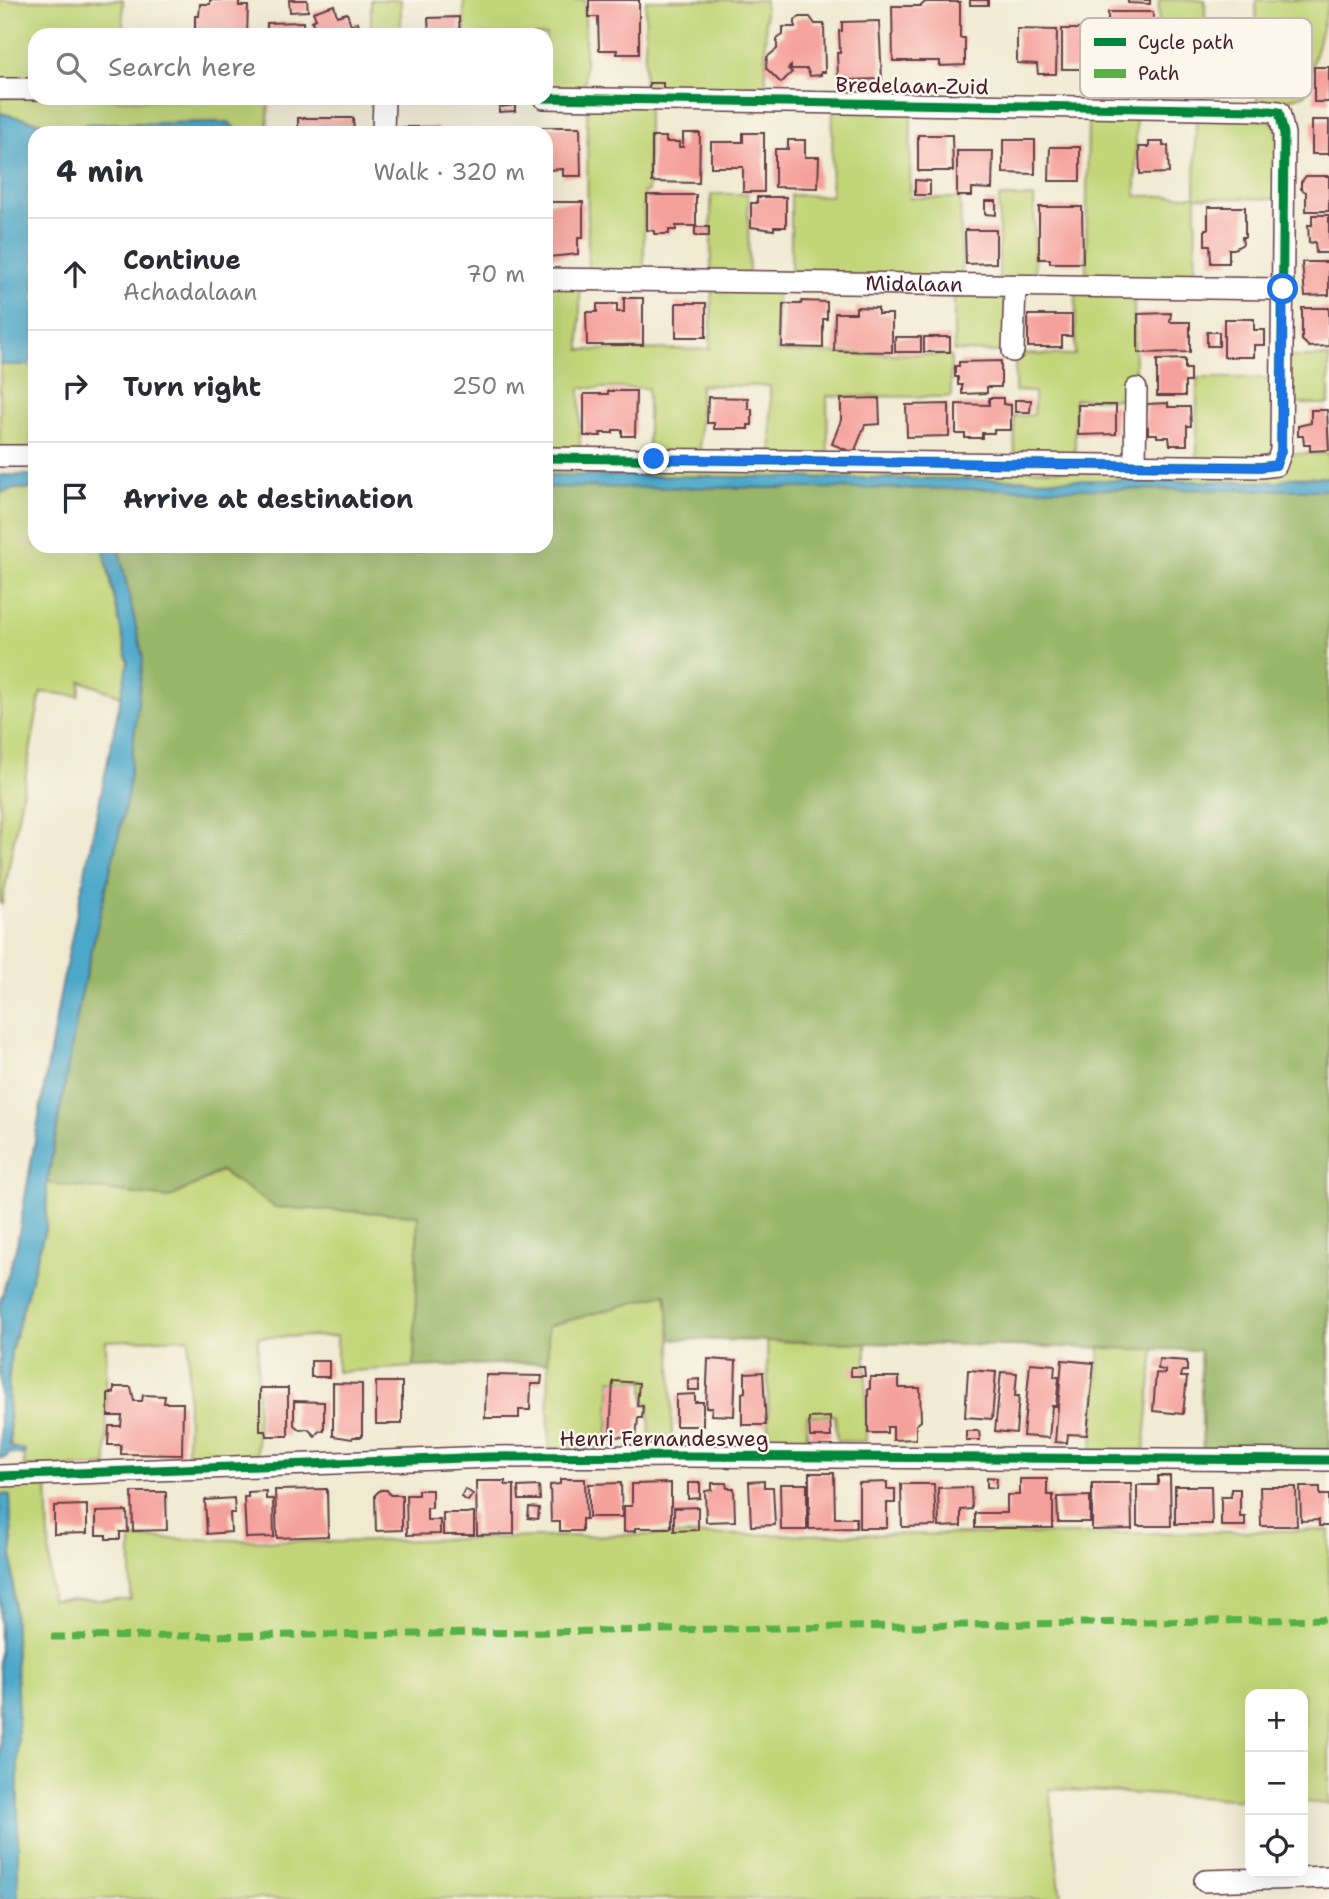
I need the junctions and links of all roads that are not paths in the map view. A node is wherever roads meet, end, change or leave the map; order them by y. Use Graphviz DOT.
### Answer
graph roads {
  1 [pos="0,89"];
  2 [pos="28,89"];
  3 [pos="553,98"];
  4 [pos="384,105"];
  5 [pos="383,126"];
  6 [pos="553,279"];
  7 [pos="1015,286"];
  8 [pos="1283,289"];
  9 [pos="1013,351"];
  10 [pos="1136,389"];
  11 [pos="0,456"];
  12 [pos="28,456"];
  13 [pos="553,458"];
  14 [pos="1135,466"];
  15 [pos="1329,1460"];
  16 [pos="0,1476"];
  17 [pos="1329,1877"];
  18 [pos="1205,1881"];
  1 -- 2 [label="street"];
  3 -- 8 [label="street, Bredelaan-Zuid"];
  4 -- 5 [label="street"];
  6 -- 7 [label="street, Midalaan"];
  7 -- 8 [label="street, Midalaan"];
  7 -- 9 [label="street"];
  8 -- 14 [label="street"];
  10 -- 14 [label="street"];
  11 -- 12 [label="street"];
  13 -- 14 [label="street"];
  15 -- 16 [label="street, Henri Fernandesweg"];
  17 -- 18 [label="street"];
}
